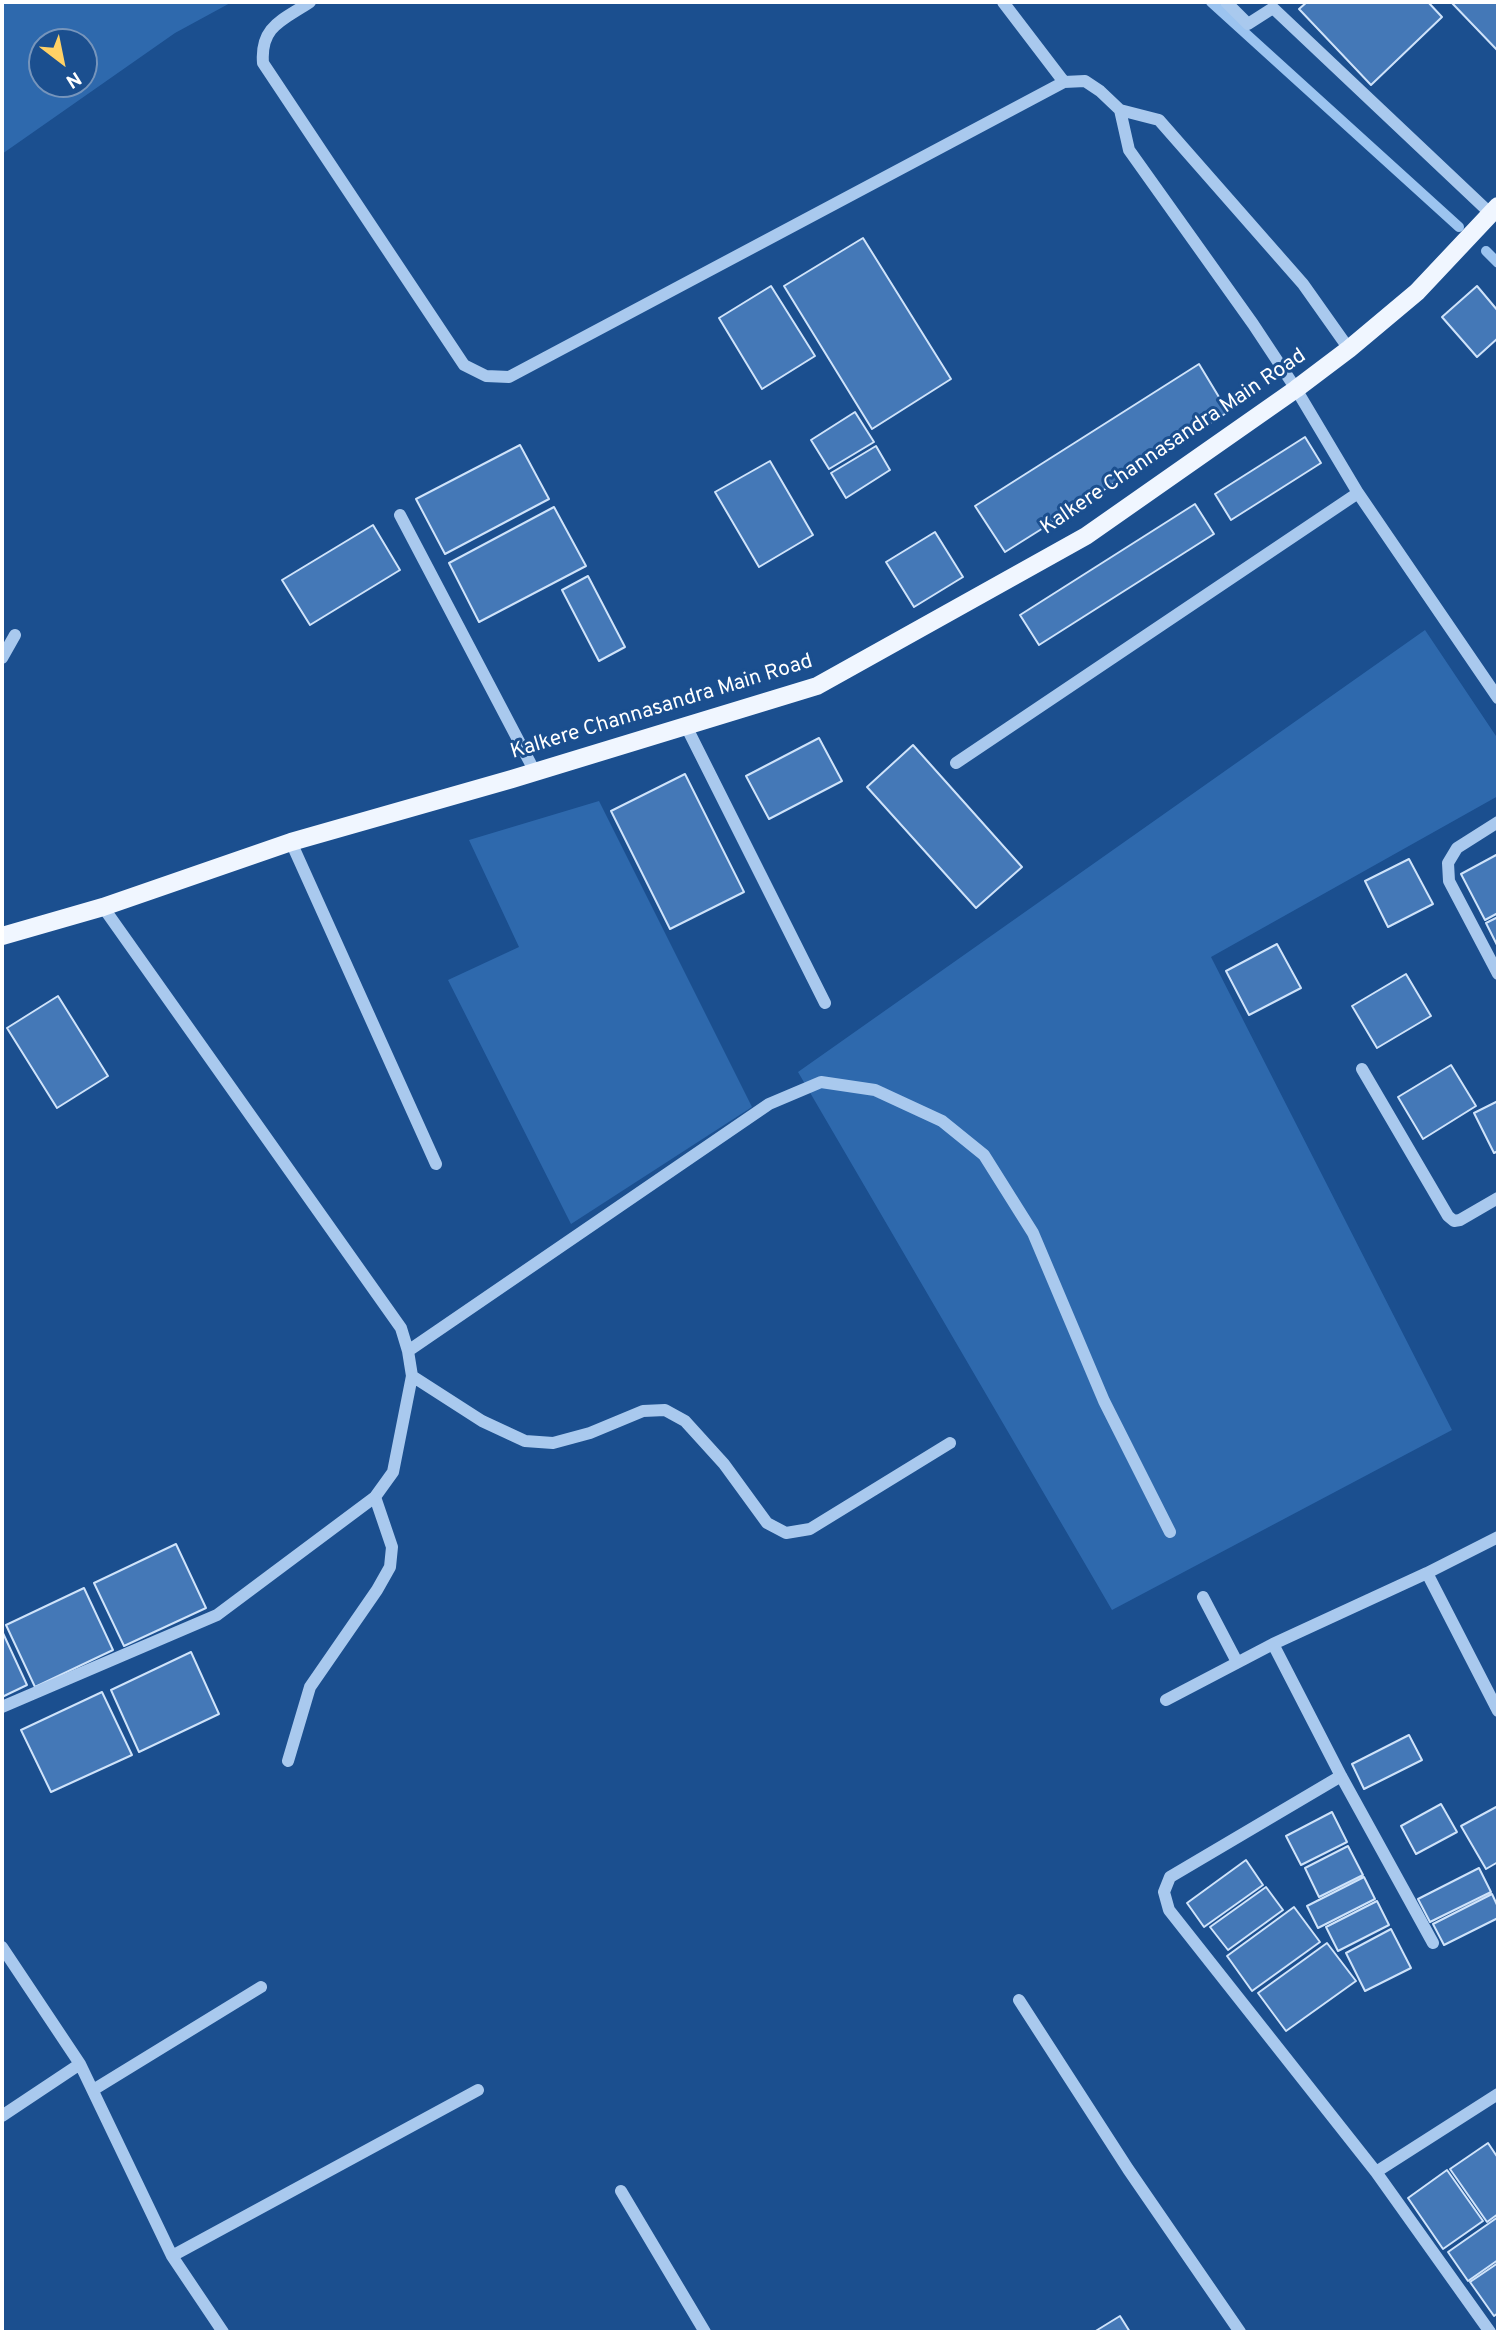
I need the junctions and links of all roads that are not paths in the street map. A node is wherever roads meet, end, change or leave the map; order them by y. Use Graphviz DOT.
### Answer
graph roads {
  1 [pos="310,2"];
  2 [pos="1003,2"];
  3 [pos="1226,2"];
  4 [pos="1276,5"];
  5 [pos="1064,82"];
  6 [pos="1120,110"];
  7 [pos="1495,210"];
  8 [pos="1349,349"];
  9 [pos="1296,389"];
  10 [pos="1359,493"];
  11 [pos="400,515"];
  12 [pos="15,635"];
  13 [pos="2,659"];
  14 [pos="1498,698"];
  15 [pos="686,726"];
  16 [pos="957,763"];
  17 [pos="534,772"];
  18 [pos="1498,822"];
  19 [pos="290,842"];
  20 [pos="103,907"];
  21 [pos="2,936"];
  22 [pos="1498,974"];
  23 [pos="825,1003"];
  24 [pos="1362,1069"];
  25 [pos="436,1164"];
  26 [pos="1498,1198"];
  27 [pos="408,1351"];
  28 [pos="412,1376"];
  29 [pos="950,1443"];
  30 [pos="375,1497"];
  31 [pos="1170,1532"];
  32 [pos="1498,1537"];
  33 [pos="1427,1573"];
  34 [pos="1203,1597"];
  35 [pos="1273,1643"];
  36 [pos="1237,1662"];
  37 [pos="1166,1700"];
  38 [pos="2,1707"];
  39 [pos="1498,1711"];
  40 [pos="288,1761"];
  41 [pos="1341,1776"];
  42 [pos="1433,1943"];
  43 [pos="2,1947"];
  44 [pos="261,1987"];
  45 [pos="1019,2000"];
  46 [pos="80,2064"];
  47 [pos="93,2090"];
  48 [pos="478,2090"];
  49 [pos="1498,2094"];
  50 [pos="2,2116"];
  51 [pos="1376,2172"];
  52 [pos="621,2191"];
  53 [pos="172,2256"];
  54 [pos="1235,2330"];
  55 [pos="223,2332"];
  56 [pos="705,2332"];
  57 [pos="1490,2332"];
  1 -- 5 [label="street"];
  2 -- 5 [label="street"];
  3 -- 4 [label="street"];
  4 -- 7 [label="street"];
  5 -- 6 [label="street"];
  6 -- 8 [label="street"];
  6 -- 9 [label="street"];
  7 -- 8 [label="main road, Kalkere Channasandra Main Road"];
  8 -- 9 [label="main road, Kalkere Channasandra Main Road"];
  9 -- 10 [label="street"];
  9 -- 15 [label="main road, Kalkere Channasandra Main Road"];
  10 -- 14 [label="street"];
  10 -- 16 [label="street"];
  11 -- 17 [label="street"];
  12 -- 13 [label="street"];
  15 -- 17 [label="main road, Kalkere Channasandra Main Road"];
  15 -- 23 [label="street"];
  17 -- 19 [label="main road, Kalkere Channasandra Main Road"];
  18 -- 22 [label="street"];
  19 -- 20 [label="main road, Kalkere Channasandra Main Road"];
  19 -- 25 [label="street"];
  20 -- 21 [label="main road, Kalkere Channasandra Main Road"];
  20 -- 27 [label="street"];
  24 -- 26 [label="street"];
  27 -- 28 [label="street"];
  27 -- 31 [label="street"];
  28 -- 29 [label="street"];
  28 -- 30 [label="street"];
  30 -- 38 [label="street"];
  30 -- 40 [label="street"];
  32 -- 33 [label="street"];
  33 -- 35 [label="street"];
  33 -- 39 [label="street"];
  34 -- 36 [label="street"];
  35 -- 36 [label="street"];
  35 -- 41 [label="street"];
  36 -- 37 [label="street"];
  41 -- 42 [label="street"];
  41 -- 51 [label="street"];
  43 -- 46 [label="street"];
  44 -- 47 [label="street"];
  45 -- 54 [label="street"];
  46 -- 47 [label="street"];
  46 -- 50 [label="street"];
  47 -- 53 [label="street"];
  48 -- 53 [label="street"];
  49 -- 51 [label="street"];
  51 -- 57 [label="street"];
  52 -- 56 [label="street"];
  53 -- 55 [label="street"];
}
